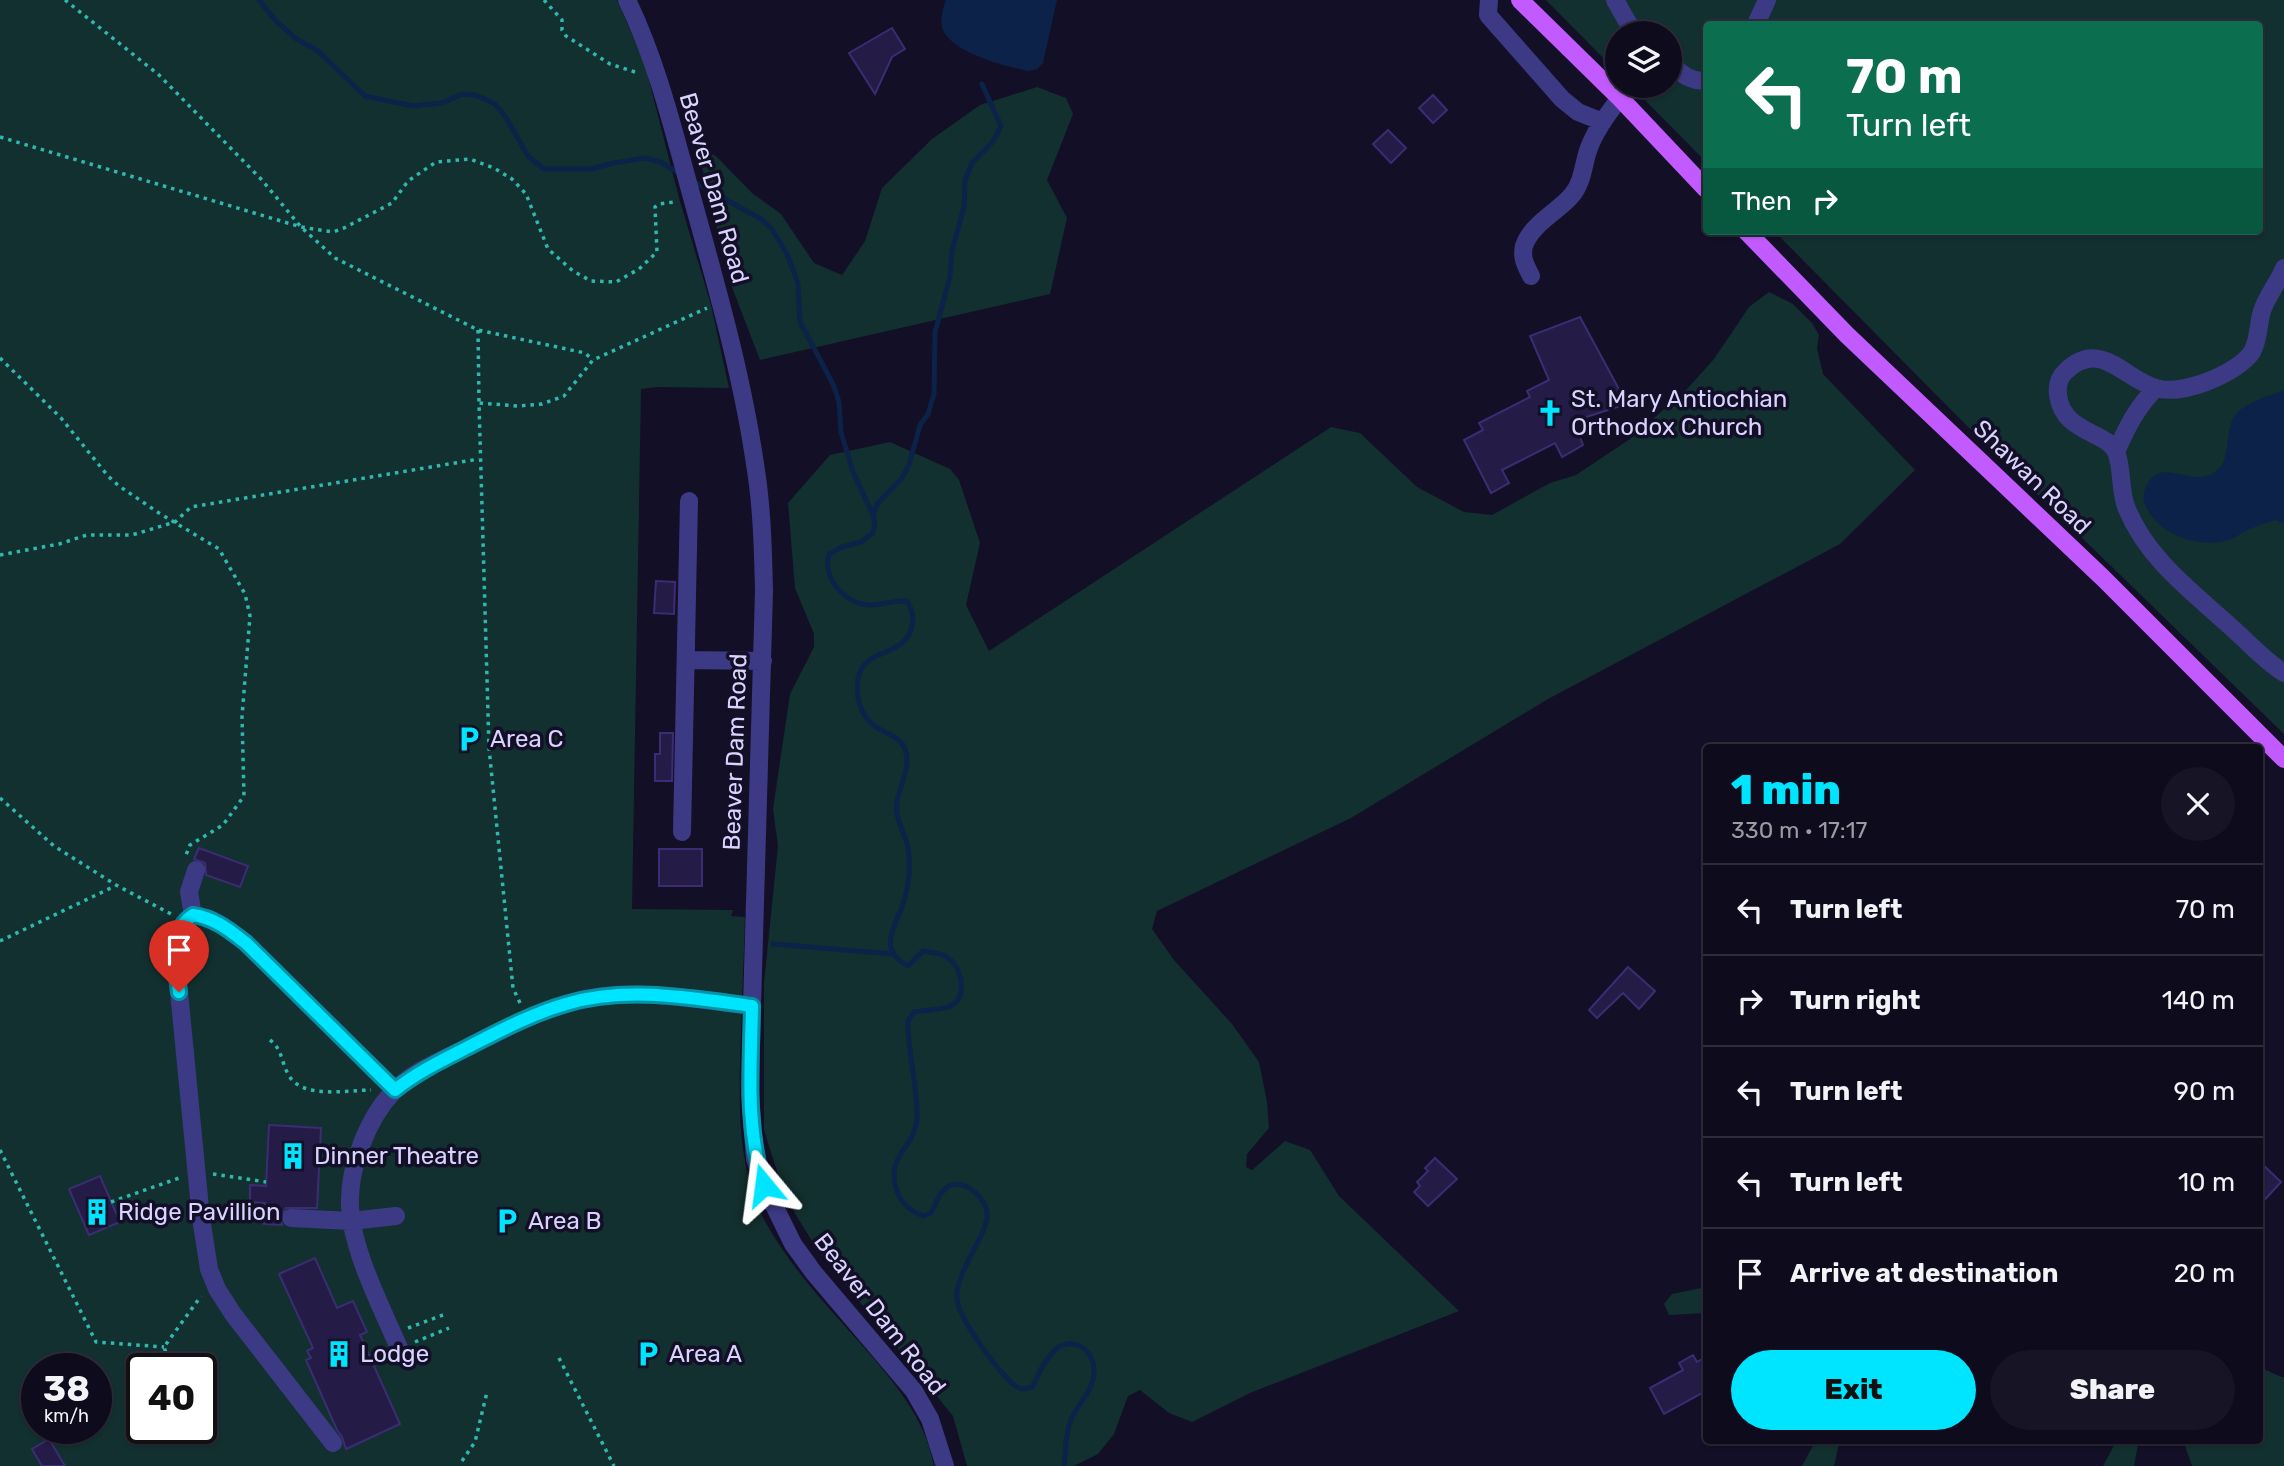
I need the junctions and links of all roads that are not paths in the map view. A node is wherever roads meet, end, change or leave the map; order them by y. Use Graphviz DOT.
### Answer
graph roads {
  1 [pos="627,0"];
  2 [pos="1489,0"];
  3 [pos="1520,0"];
  4 [pos="1615,0"];
  5 [pos="1767,0"];
  6 [pos="1627,21"];
  7 [pos="1757,21"];
  8 [pos="1682,75"];
  9 [pos="1703,81"];
  10 [pos="1605,83"];
  11 [pos="1620,98"];
  12 [pos="1603,122"];
  13 [pos="1703,186"];
  14 [pos="1750,235"];
  15 [pos="2284,268"];
  16 [pos="1531,276"];
  17 [pos="2157,388"];
  18 [pos="2116,452"];
  19 [pos="689,501"];
  20 [pos="686,660"];
  21 [pos="763,661"];
  22 [pos="2284,673"];
  23 [pos="2284,759"];
  24 [pos="682,832"];
  25 [pos="194,875"];
  26 [pos="189,918"];
  27 [pos="752,1006"];
  28 [pos="395,1090"];
  29 [pos="396,1216"];
  30 [pos="291,1219"];
  31 [pos="351,1221"];
  32 [pos="396,1341"];
  33 [pos="333,1443"];
  34 [pos="945,1466"];
  1 -- 21 [label="street, Beaver Dam Road"];
  2 -- 12 [label="street"];
  3 -- 10 [label="main road"];
  4 -- 6 [label="street"];
  5 -- 7 [label="street"];
  8 -- 9 [label="street"];
  11 -- 12 [label="street"];
  11 -- 13 [label="main road"];
  12 -- 16 [label="street"];
  14 -- 23 [label="main road, Shawan Road"];
  15 -- 17 [label="street"];
  17 -- 18 [label="street"];
  17 -- 18 [label="street"];
  18 -- 22 [label="street"];
  19 -- 20 [label="street"];
  20 -- 21 [label="street"];
  20 -- 24 [label="street"];
  21 -- 27 [label="street, Beaver Dam Road"];
  25 -- 26 [label="street"];
  26 -- 28 [label="street"];
  26 -- 33 [label="street"];
  27 -- 28 [label="street"];
  27 -- 34 [label="street, Beaver Dam Road"];
  28 -- 31 [label="street"];
  29 -- 31 [label="street"];
  30 -- 31 [label="street"];
  31 -- 32 [label="street"];
}
